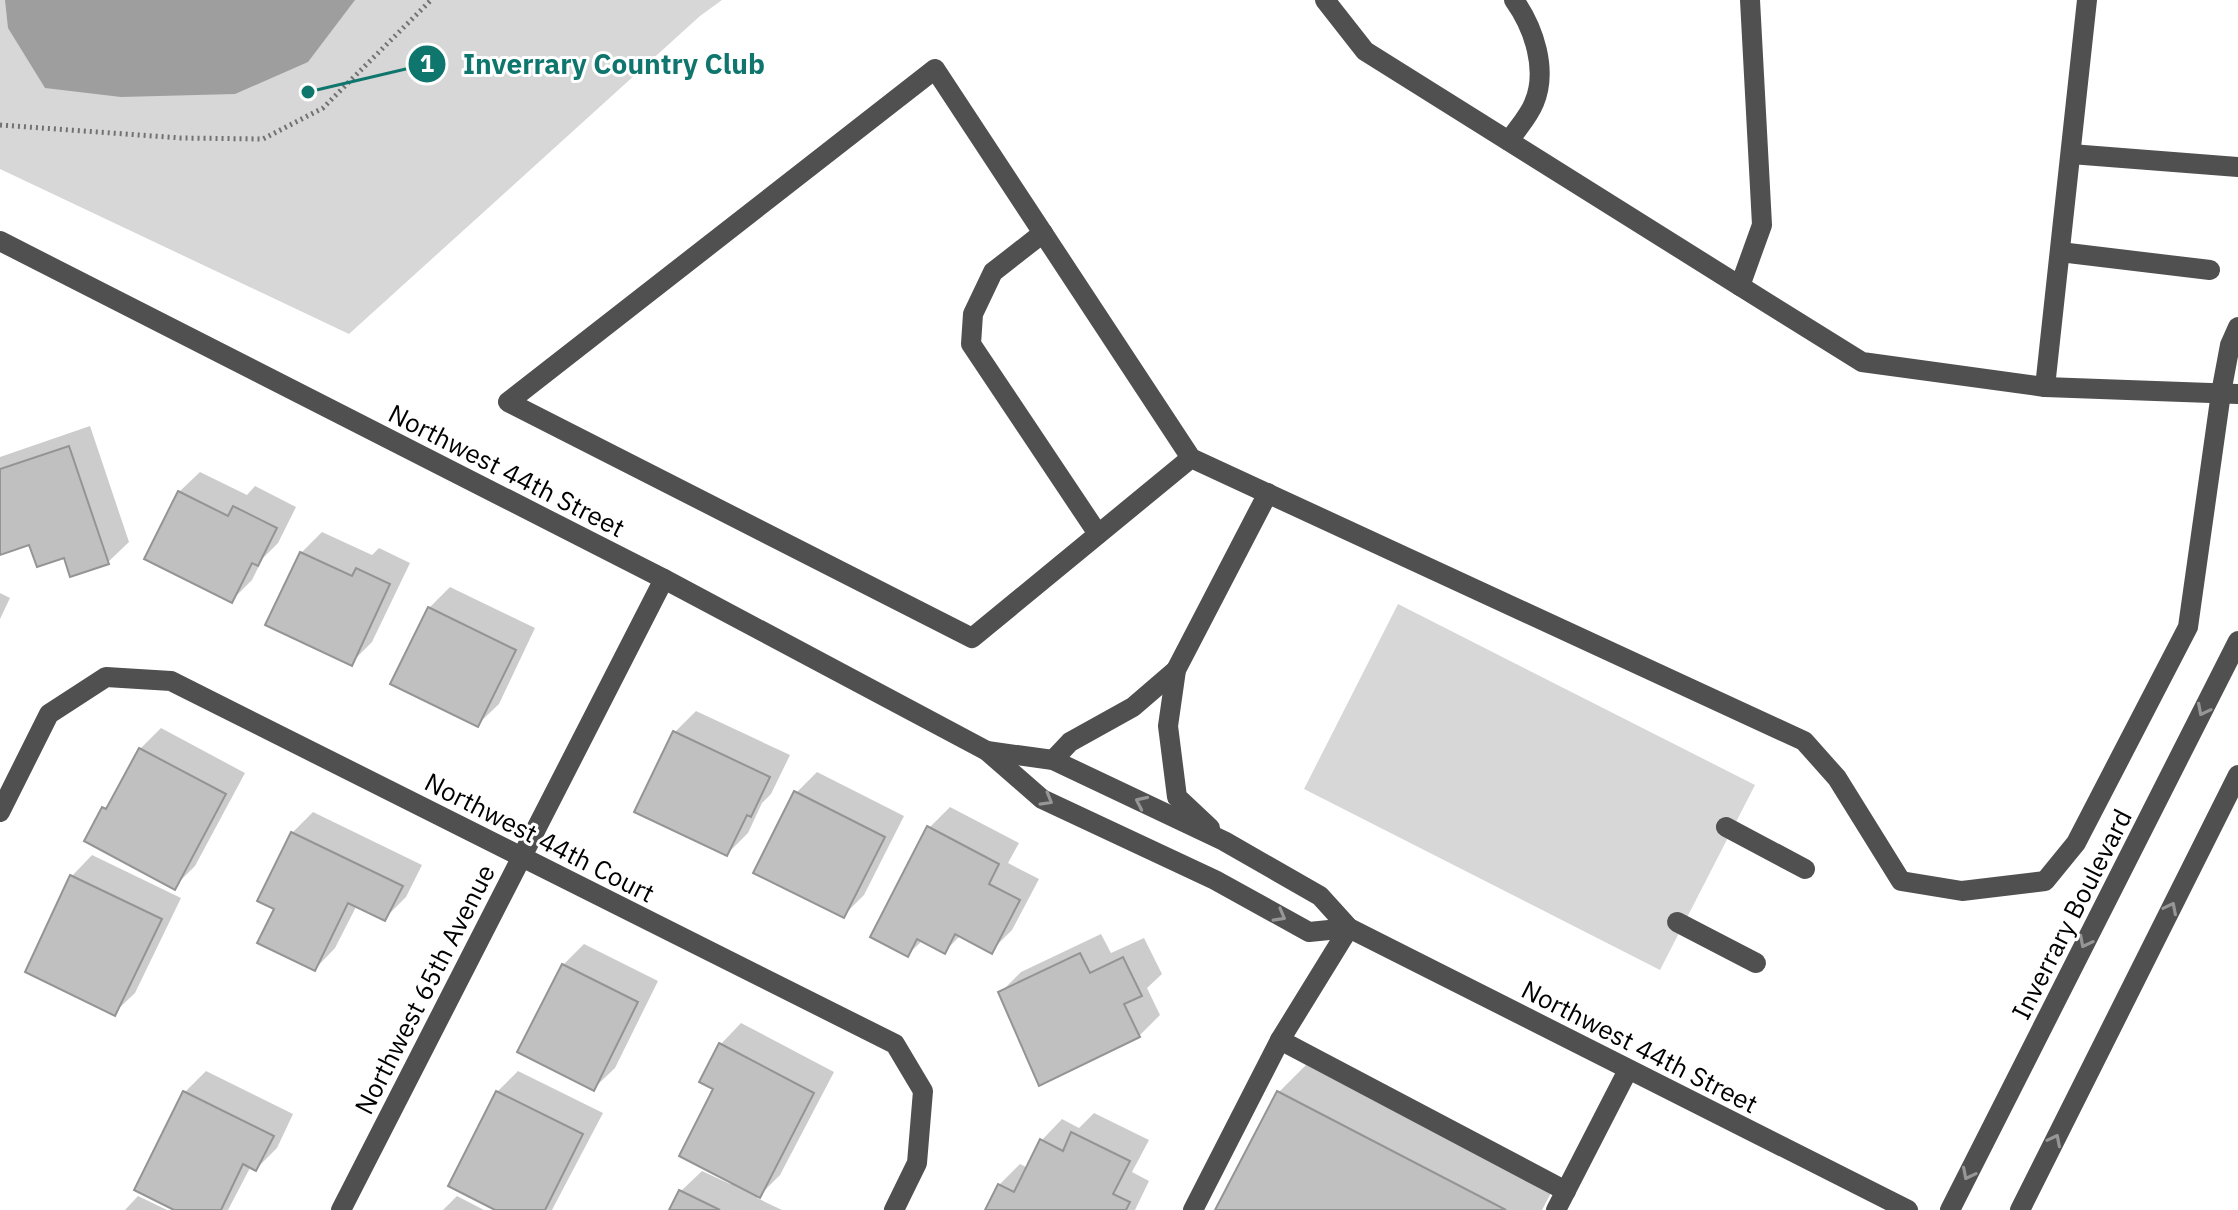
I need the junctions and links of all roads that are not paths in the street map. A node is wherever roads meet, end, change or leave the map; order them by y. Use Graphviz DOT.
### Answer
graph roads {
  1 [pos="1325,0"];
  2 [pos="1514,0"];
  3 [pos="1750,0"];
  4 [pos="2087,0"];
  5 [pos="1509,141"];
  6 [pos="2071,154"];
  7 [pos="2238,167"];
  8 [pos="1043,233"];
  9 [pos="0,241"];
  10 [pos="2060,252"];
  11 [pos="2210,270"];
  12 [pos="1740,286"];
  13 [pos="2238,327"];
  14 [pos="2045,387"];
  15 [pos="2230,394"];
  16 [pos="1191,458"];
  17 [pos="1268,493"];
  18 [pos="1098,534"];
  19 [pos="664,579"];
  20 [pos="2238,641"];
  21 [pos="1176,670"];
  22 [pos="987,751"];
  23 [pos="1053,760"];
  24 [pos="2238,775"];
  25 [pos="0,812"];
  26 [pos="1726,827"];
  27 [pos="1224,841"];
  28 [pos="521,857"];
  29 [pos="1805,869"];
  30 [pos="1677,922"];
  31 [pos="1349,928"];
  32 [pos="1756,963"];
  33 [pos="1280,1040"];
  34 [pos="1628,1070"];
  35 [pos="1560,1205"];
  36 [pos="341,1210"];
  37 [pos="894,1210"];
  38 [pos="1193,1210"];
  39 [pos="1908,1210"];
  40 [pos="1950,1210"];
  41 [pos="2020,1210"];
  1 -- 5 [label="street"];
  2 -- 5 [label="street"];
  3 -- 12 [label="street"];
  4 -- 6 [label="street"];
  5 -- 12 [label="street"];
  6 -- 7 [label="street"];
  6 -- 10 [label="street"];
  8 -- 16 [label="street"];
  8 -- 18 [label="street"];
  8 -- 18 [label="street"];
  9 -- 19 [label="street, Northwest 44th Street"];
  10 -- 11 [label="street"];
  10 -- 14 [label="street"];
  12 -- 14 [label="street"];
  13 -- 15 [label="street"];
  14 -- 15 [label="street"];
  15 -- 17 [label="street"];
  16 -- 17 [label="street"];
  16 -- 18 [label="street"];
  17 -- 21 [label="street"];
  19 -- 22 [label="street, Northwest 44th Street"];
  19 -- 28 [label="street, Northwest 65th Avenue"];
  20 -- 40 [label="street, Inverrary Boulevard, one-way"];
  21 -- 23 [label="street"];
  21 -- 27 [label="street"];
  22 -- 23 [label="street, Northwest 44th Street"];
  22 -- 31 [label="street, Northwest 44th Street, one-way"];
  27 -- 23 [label="street, Northwest 44th Street, one-way"];
  41 -- 24 [label="street, one-way"];
  25 -- 28 [label="street, Northwest 44th Court"];
  26 -- 29 [label="street"];
  27 -- 31 [label="street, Northwest 44th Street"];
  28 -- 36 [label="street, Northwest 65th Avenue"];
  28 -- 37 [label="street, Northwest 44th Court"];
  30 -- 32 [label="street"];
  31 -- 33 [label="street"];
  31 -- 34 [label="street, Northwest 44th Street"];
  33 -- 35 [label="street"];
  33 -- 38 [label="street"];
  34 -- 35 [label="street"];
  34 -- 39 [label="street, Northwest 44th Street"];
}
